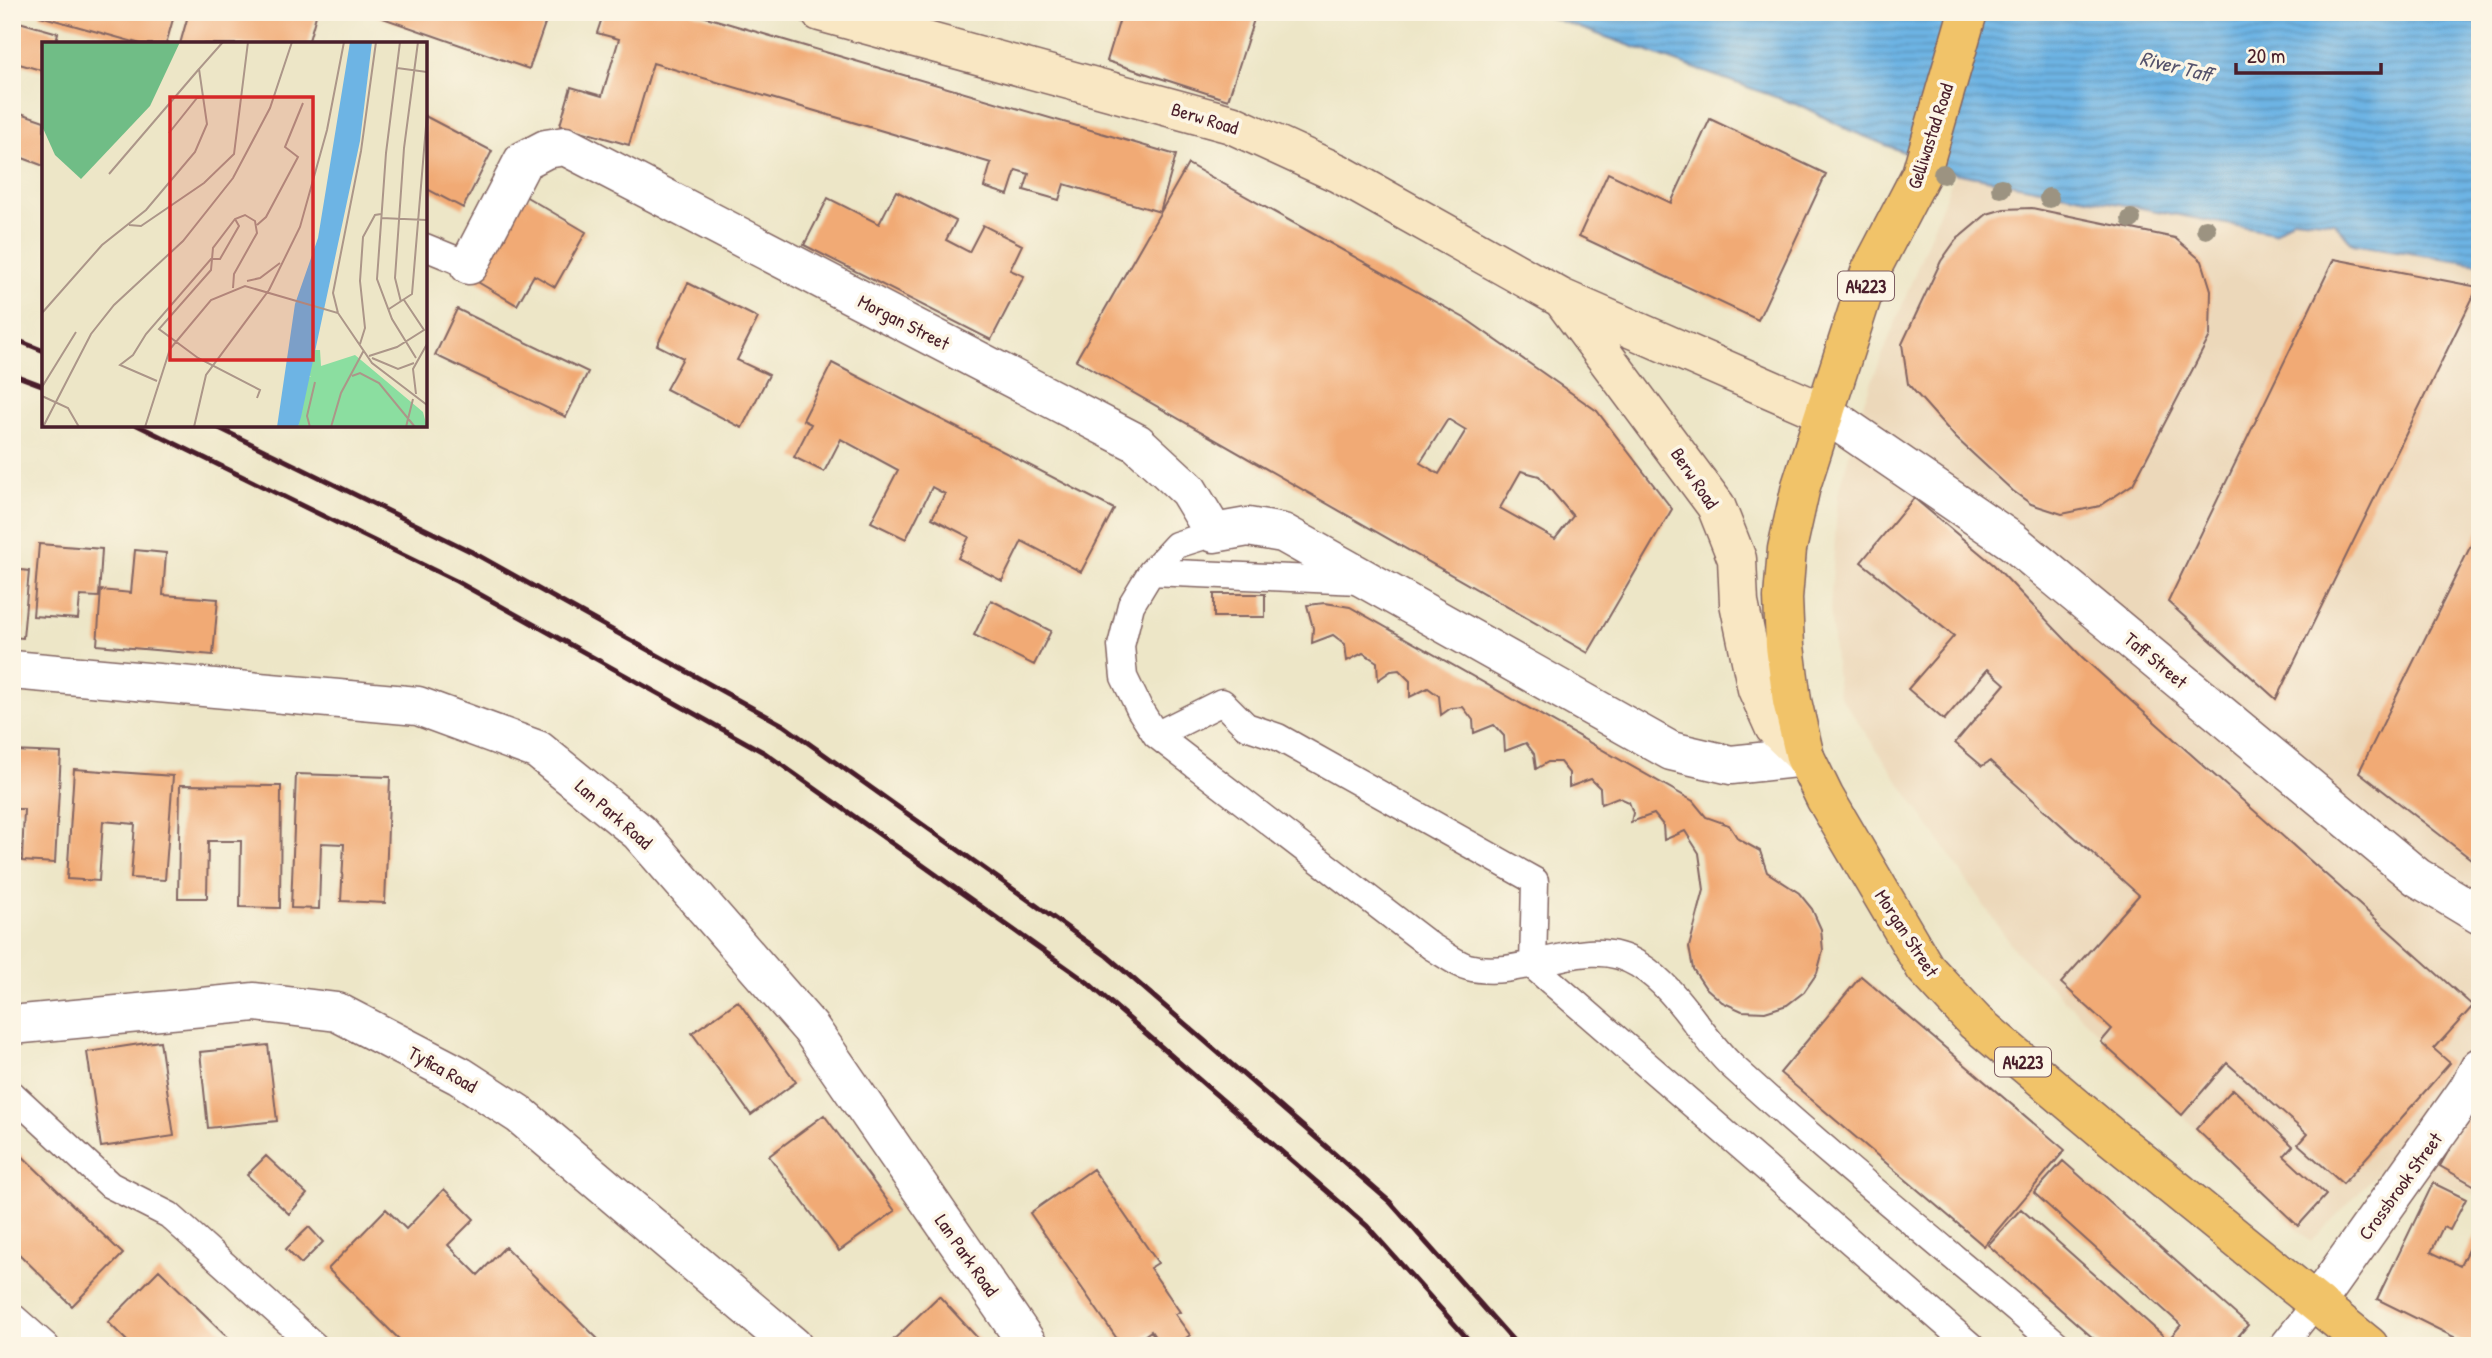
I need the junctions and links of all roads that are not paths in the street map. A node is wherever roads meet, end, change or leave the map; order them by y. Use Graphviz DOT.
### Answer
graph roads {
  1 [pos="820,12"];
  2 [pos="1968,12"];
  3 [pos="427,248"];
  4 [pos="469,265"];
  5 [pos="1561,298"];
  6 [pos="1825,413"];
  7 [pos="1214,533"];
  8 [pos="1151,572"];
  9 [pos="1372,581"];
  10 [pos="12,670"];
  11 [pos="1156,735"];
  12 [pos="1805,757"];
  13 [pos="2480,915"];
  14 [pos="1533,966"];
  15 [pos="12,1025"];
  16 [pos="2480,1066"];
  17 [pos="12,1094"];
  18 [pos="2317,1302"];
  19 [pos="12,1316"];
  20 [pos="46,1346"];
  21 [pos="315,1346"];
  22 [pos="793,1346"];
  23 [pos="1029,1346"];
  24 [pos="1970,1346"];
  25 [pos="2059,1346"];
  26 [pos="2282,1346"];
  27 [pos="2368,1346"];
  1 -- 5 [label="main road, Berw Road"];
  2 -- 6 [label="main road, Gelliwastad Road / A4223"];
  3 -- 4 [label="lane"];
  4 -- 7 [label="street, Morgan Street"];
  5 -- 6 [label="main road, Berw Road"];
  5 -- 12 [label="main road, Berw Road"];
  6 -- 12 [label="main road, Morgan Street / A4223"];
  6 -- 13 [label="street, Taff Street"];
  7 -- 8 [label="lane"];
  7 -- 9 [label="street"];
  8 -- 9 [label="lane"];
  8 -- 11 [label="lane"];
  9 -- 12 [label="street"];
  10 -- 23 [label="street, Lan Park Road"];
  11 -- 14 [label="lane"];
  11 -- 14 [label="lane"];
  12 -- 18 [label="main road, Morgan Street / A4223"];
  14 -- 24 [label="lane"];
  14 -- 25 [label="lane"];
  15 -- 22 [label="street, Tyfica Road"];
  16 -- 18 [label="street, Crossbrook Street"];
  17 -- 21 [label="lane"];
  18 -- 26 [label="lane"];
  18 -- 27 [label="main road, A4223"];
  19 -- 20 [label="lane"];
}
